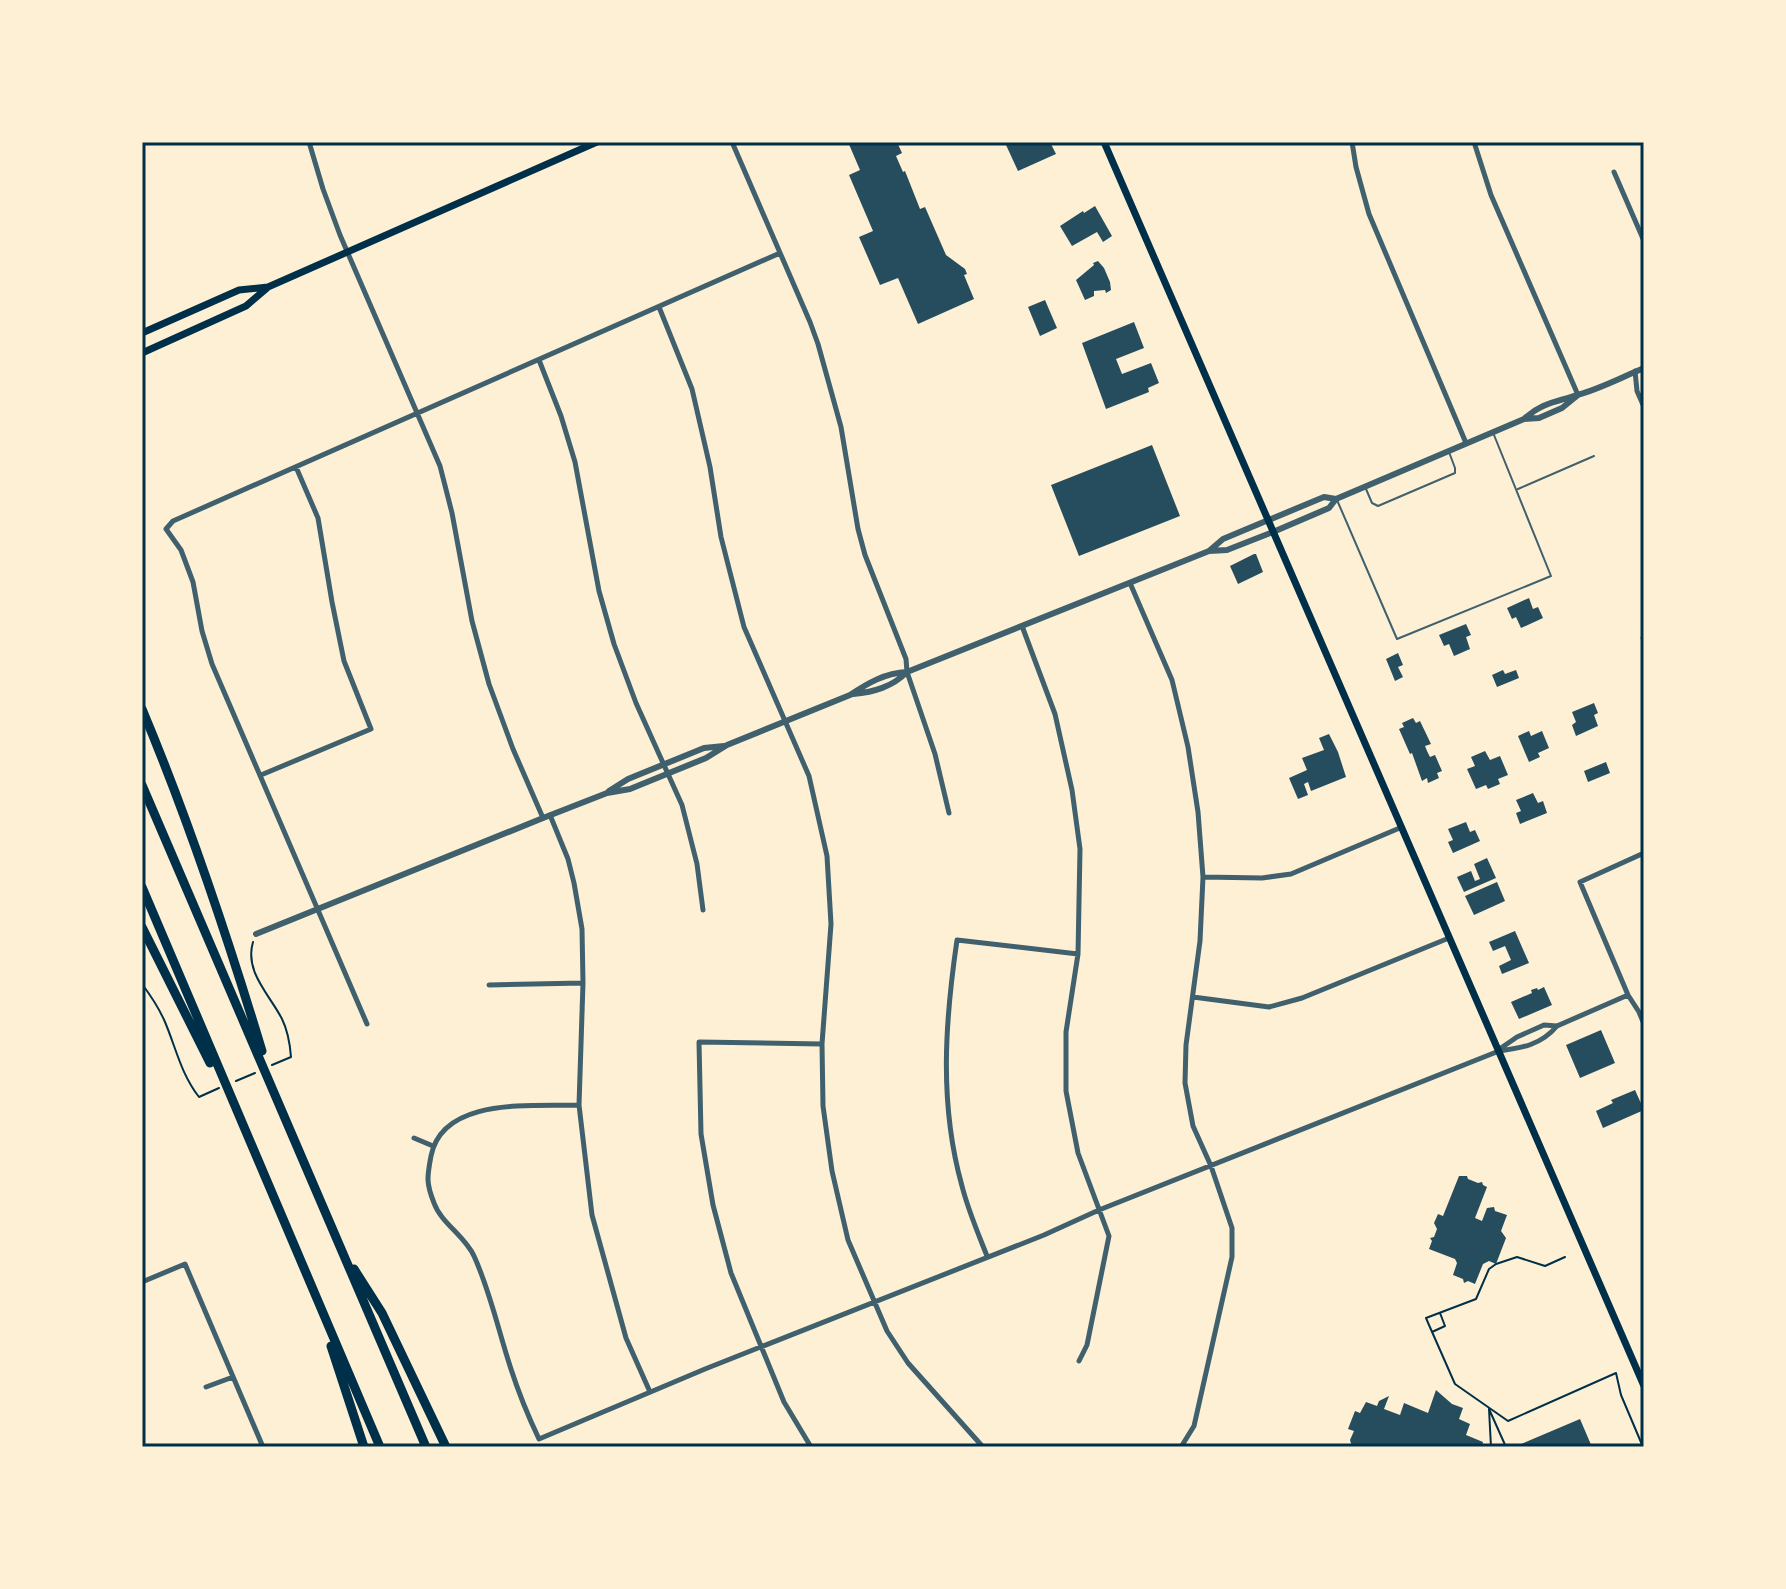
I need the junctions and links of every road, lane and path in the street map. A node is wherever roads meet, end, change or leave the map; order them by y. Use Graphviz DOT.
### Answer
graph roads {
  1 [pos="309,142"];
  2 [pos="597,142"];
  3 [pos="732,142"];
  4 [pos="1104,142"];
  5 [pos="1352,142"];
  6 [pos="1474,142"];
  7 [pos="1614,172"];
  8 [pos="1644,241"];
  9 [pos="347,252"];
  10 [pos="780,253"];
  11 [pos="268,287"];
  12 [pos="659,307"];
  13 [pos="142,333"];
  14 [pos="142,353"];
  15 [pos="539,360"];
  16 [pos="1644,368"];
  17 [pos="1635,371"];
  18 [pos="1644,381"];
  19 [pos="1578,395"];
  20 [pos="1644,407"];
  21 [pos="417,413"];
  22 [pos="1492,432"];
  23 [pos="1466,443"];
  24 [pos="1448,450"];
  25 [pos="1594,456"];
  26 [pos="296,467"];
  27 [pos="1365,487"];
  28 [pos="1516,490"];
  29 [pos="1336,499"];
  30 [pos="1268,521"];
  31 [pos="1273,532"];
  32 [pos="1209,551"];
  33 [pos="1130,583"];
  34 [pos="1022,626"];
  35 [pos="907,672"];
  36 [pos="142,709"];
  37 [pos="785,721"];
  38 [pos="727,745"];
  39 [pos="663,765"];
  40 [pos="667,774"];
  41 [pos="261,775"];
  42 [pos="142,785"];
  43 [pos="607,793"];
  44 [pos="949,813"];
  45 [pos="546,816"];
  46 [pos="1402,827"];
  47 [pos="1644,853"];
  48 [pos="1203,877"];
  49 [pos="142,887"];
  50 [pos="317,908"];
  51 [pos="703,910"];
  52 [pos="142,927"];
  53 [pos="256,934"];
  54 [pos="1449,938"];
  55 [pos="1078,954"];
  56 [pos="583,983"];
  57 [pos="142,984"];
  58 [pos="489,985"];
  59 [pos="1628,995"];
  60 [pos="1193,997"];
  61 [pos="367,1024"];
  62 [pos="1644,1024"];
  63 [pos="1557,1026"];
  64 [pos="822,1044"];
  65 [pos="1499,1051"];
  66 [pos="275,1097"];
  67 [pos="579,1105"];
  68 [pos="248,1137"];
  69 [pos="414,1138"];
  70 [pos="433,1146"];
  71 [pos="1211,1166"];
  72 [pos="1099,1210"];
  73 [pos="339,1246"];
  74 [pos="987,1256"];
  75 [pos="1565,1257"];
  76 [pos="142,1282"];
  77 [pos="311,1286"];
  78 [pos="873,1301"];
  79 [pos="1440,1312"];
  80 [pos="1432,1332"];
  81 [pos="760,1347"];
  82 [pos="1079,1361"];
  83 [pos="233,1377"];
  84 [pos="1644,1386"];
  85 [pos="206,1387"];
  86 [pos="650,1392"];
  87 [pos="1489,1408"];
  88 [pos="263,1447"];
  89 [pos="364,1447"];
  90 [pos="380,1447"];
  91 [pos="426,1447"];
  92 [pos="446,1447"];
  93 [pos="811,1447"];
  94 [pos="983,1447"];
  95 [pos="1181,1447"];
  96 [pos="1491,1447"];
  97 [pos="1506,1447"];
  98 [pos="1643,1447"];
  1 -- 9 [label="street"];
  2 -- 9 [label="main road"];
  3 -- 10 [label="street"];
  4 -- 30 [label="main road"];
  5 -- 23 [label="street"];
  6 -- 19 [label="street"];
  7 -- 8 [label="street"];
  9 -- 11 [label="main road"];
  9 -- 21 [label="street"];
  10 -- 12 [label="street"];
  10 -- 35 [label="street"];
  11 -- 13 [label="main road"];
  11 -- 14 [label="main road"];
  12 -- 15 [label="street"];
  12 -- 37 [label="street"];
  15 -- 21 [label="street"];
  15 -- 39 [label="street"];
  16 -- 17 [label="street"];
  17 -- 18 [label="street"];
  17 -- 19 [label="street"];
  17 -- 20 [label="street"];
  19 -- 22 [label="street"];
  21 -- 26 [label="street"];
  21 -- 45 [label="street"];
  22 -- 23 [label="street"];
  22 -- 28 [label="lane"];
  23 -- 24 [label="street"];
  24 -- 27 [label="street"];
  24 -- 27 [label="lane"];
  25 -- 28 [label="lane"];
  26 -- 41 [label="street"];
  26 -- 41 [label="street"];
  27 -- 29 [label="street"];
  28 -- 29 [label="lane"];
  29 -- 30 [label="street"];
  29 -- 31 [label="street"];
  30 -- 31 [label="main road"];
  30 -- 32 [label="street"];
  31 -- 32 [label="street"];
  31 -- 46 [label="main road"];
  32 -- 33 [label="street"];
  33 -- 34 [label="street"];
  33 -- 48 [label="street"];
  34 -- 35 [label="street"];
  34 -- 55 [label="street"];
  35 -- 37 [label="street"];
  35 -- 44 [label="street"];
  36 -- 66 [label="highway"];
  37 -- 38 [label="street"];
  37 -- 64 [label="street"];
  38 -- 39 [label="street"];
  38 -- 40 [label="street"];
  39 -- 40 [label="street"];
  39 -- 43 [label="street"];
  40 -- 43 [label="street"];
  40 -- 51 [label="street"];
  41 -- 50 [label="street"];
  42 -- 66 [label="highway"];
  43 -- 45 [label="street"];
  45 -- 50 [label="street"];
  45 -- 56 [label="street"];
  46 -- 48 [label="street"];
  46 -- 54 [label="main road"];
  47 -- 59 [label="street"];
  48 -- 60 [label="street"];
  49 -- 68 [label="highway"];
  50 -- 53 [label="street"];
  50 -- 61 [label="street"];
  52 -- 68 [label="highway"];
  53 -- 57 [label="path"];
  54 -- 60 [label="street"];
  54 -- 65 [label="main road"];
  55 -- 72 [label="street"];
  55 -- 74 [label="street"];
  56 -- 58 [label="street"];
  56 -- 67 [label="street"];
  59 -- 62 [label="street"];
  59 -- 63 [label="street"];
  60 -- 71 [label="street"];
  63 -- 65 [label="street"];
  63 -- 65 [label="street"];
  64 -- 78 [label="street"];
  64 -- 81 [label="street"];
  65 -- 71 [label="street"];
  65 -- 84 [label="main road"];
  66 -- 73 [label="highway"];
  67 -- 70 [label="street"];
  67 -- 86 [label="street"];
  68 -- 77 [label="highway"];
  69 -- 70 [label="street"];
  70 -- 86 [label="street"];
  71 -- 72 [label="street"];
  71 -- 95 [label="street"];
  72 -- 74 [label="street"];
  72 -- 82 [label="street"];
  73 -- 91 [label="highway"];
  73 -- 92 [label="highway"];
  74 -- 78 [label="street"];
  75 -- 79 [label="path"];
  76 -- 83 [label="street"];
  77 -- 89 [label="highway"];
  77 -- 90 [label="highway"];
  78 -- 81 [label="street"];
  78 -- 94 [label="street"];
  79 -- 80 [label="path"];
  79 -- 80 [label="path"];
  80 -- 87 [label="path"];
  81 -- 86 [label="street"];
  81 -- 93 [label="street"];
  83 -- 85 [label="street"];
  83 -- 88 [label="street"];
  87 -- 96 [label="path"];
  87 -- 97 [label="path"];
  87 -- 98 [label="path"];
}
